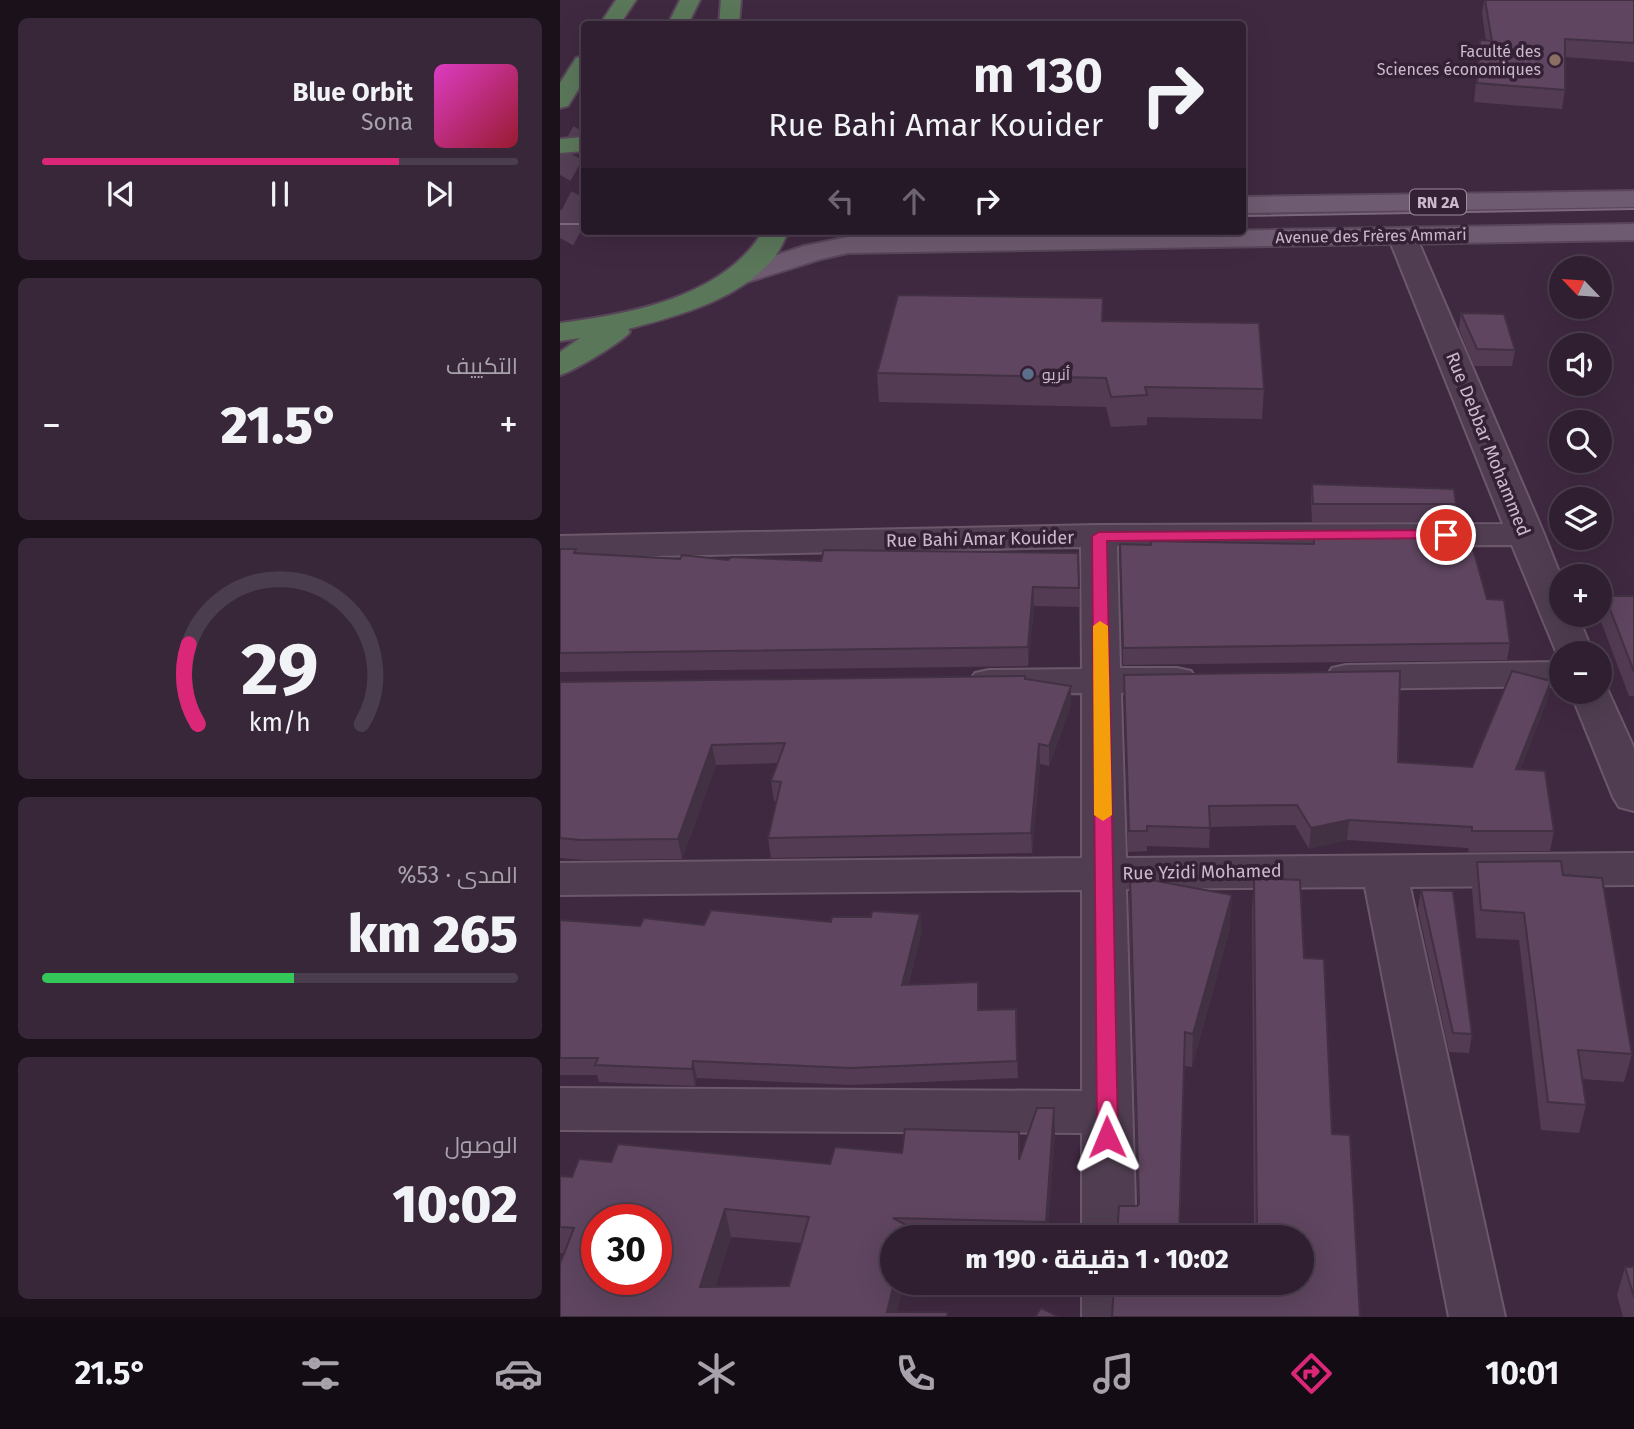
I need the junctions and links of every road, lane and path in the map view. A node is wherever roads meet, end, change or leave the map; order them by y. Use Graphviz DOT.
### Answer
graph roads {
  1 [pos="626,0"];
  2 [pos="690,0"];
  3 [pos="731,0"];
  4 [pos="612,21"];
  5 [pos="680,21"];
  6 [pos="729,21"];
  7 [pos="581,68"];
  8 [pos="560,101"];
  9 [pos="581,144"];
  10 [pos="560,146"];
  11 [pos="1634,199"];
  12 [pos="1246,205"];
  13 [pos="1634,232"];
  14 [pos="775,235"];
  15 [pos="1402,236"];
  16 [pos="735,278"];
  17 [pos="652,314"];
  18 [pos="560,332"];
  19 [pos="560,366"];
  20 [pos="1526,534"];
  21 [pos="1099,536"];
  22 [pos="560,547"];
  23 [pos="1569,641"];
  24 [pos="1549,674"];
  25 [pos="1310,678"];
  26 [pos="1212,679"];
  27 [pos="1101,681"];
  28 [pos="948,682"];
  29 [pos="1595,704"];
  30 [pos="1634,797"];
  31 [pos="1634,869"];
  32 [pos="1384,871"];
  33 [pos="1104,873"];
  34 [pos="560,879"];
  35 [pos="560,1109"];
  36 [pos="1107,1112"];
  37 [pos="1109,1225"];
  38 [pos="1110,1295"];
  39 [pos="1110,1317"];
  40 [pos="1477,1317"];
  1 -- 4 [label="highway"];
  2 -- 5 [label="highway"];
  3 -- 6 [label="highway"];
  7 -- 8 [label="highway"];
  9 -- 10 [label="highway"];
  11 -- 12 [label="main road, Avenue des Frères Ammari / RN 2A"];
  13 -- 15 [label="main road, Avenue des Frères Ammari / RN 2A"];
  14 -- 16 [label="highway"];
  15 -- 16 [label="main road, Avenue des Frères Ammari / RN 2A"];
  15 -- 20 [label="street, Rue Debbar Mohammed"];
  16 -- 17 [label="highway"];
  17 -- 18 [label="highway"];
  17 -- 19 [label="highway"];
  20 -- 21 [label="street, Rue Bahi Amar Kouider"];
  20 -- 23 [label="street, Rue Debbar Mohammed"];
  21 -- 22 [label="street, Rue Bahi Amar Kouider"];
  21 -- 27 [label="street"];
  24 -- 25 [label="street"];
  26 -- 27 [label="street"];
  27 -- 28 [label="street"];
  27 -- 33 [label="street"];
  29 -- 30 [label="street"];
  31 -- 32 [label="street, Rue Yzidi Mohamed"];
  32 -- 33 [label="street, Rue Yzidi Mohamed"];
  32 -- 40 [label="street"];
  33 -- 34 [label="street, Rue Yzidi Mohamed"];
  33 -- 36 [label="street"];
  35 -- 36 [label="street"];
  36 -- 37 [label="street"];
  38 -- 39 [label="street"];
}
